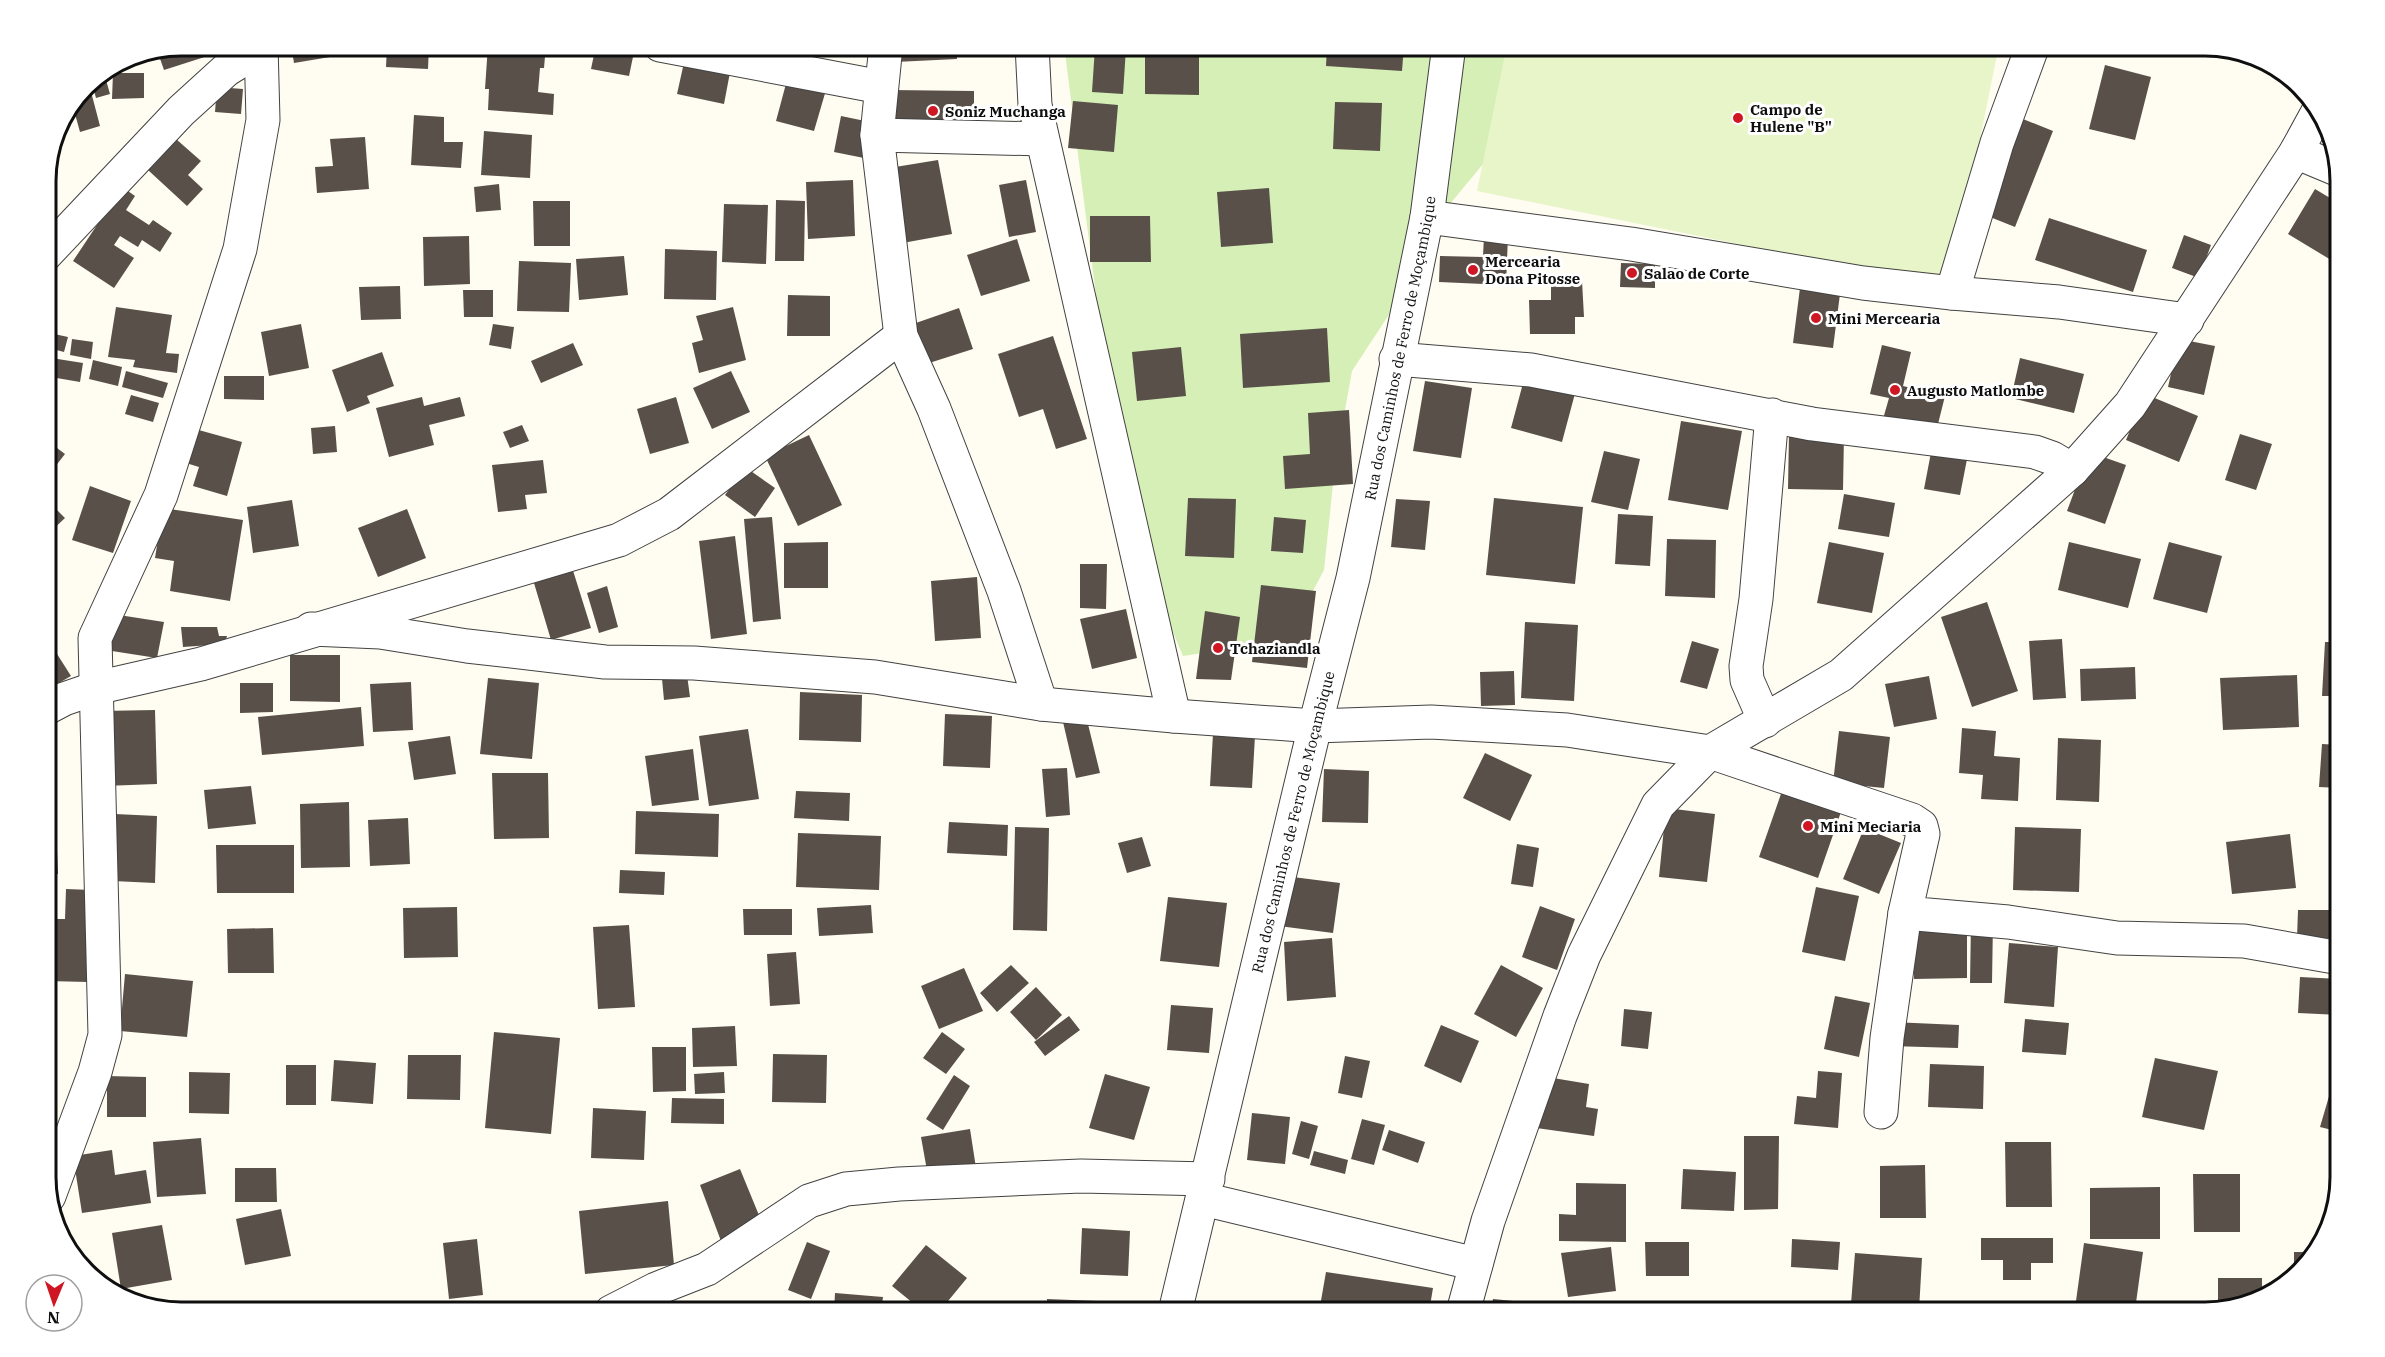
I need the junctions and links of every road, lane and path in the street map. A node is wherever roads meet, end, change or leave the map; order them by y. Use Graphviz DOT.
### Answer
graph roads {
  1 [pos="247,56"];
  2 [pos="261,56"];
  3 [pos="718,56"];
  4 [pos="885,56"];
  5 [pos="1033,56"];
  6 [pos="1448,56"];
  7 [pos="2029,56"];
  8 [pos="881,87"];
  9 [pos="2314,120"];
  10 [pos="877,135"];
  11 [pos="1042,139"];
  12 [pos="2296,152"];
  13 [pos="2328,165"];
  14 [pos="1427,217"];
  15 [pos="56,243"];
  16 [pos="1952,293"];
  17 [pos="2187,320"];
  18 [pos="901,336"];
  19 [pos="1396,358"];
  20 [pos="1772,416"];
  21 [pos="2072,470"];
  22 [pos="311,630"];
  23 [pos="96,688"];
  24 [pos="56,704"];
  25 [pos="1041,704"];
  26 [pos="1174,717"];
  27 [pos="1764,721"];
  28 [pos="1315,726"];
  29 [pos="1710,752"];
  30 [pos="1905,913"];
  31 [pos="2330,956"];
  32 [pos="1881,1112"];
  33 [pos="56,1150"];
  34 [pos="1205,1189"];
  35 [pos="1476,1264"];
  36 [pos="633,1301"];
  37 [pos="1178,1301"];
  38 [pos="1466,1301"];
  1 -- 15 [label="street"];
  2 -- 23 [label="street"];
  3 -- 8 [label="street"];
  4 -- 8 [label="street"];
  5 -- 11 [label="street"];
  6 -- 14 [label="street, Rua dos Caminhos de Ferro de Moçambique"];
  7 -- 16 [label="street"];
  8 -- 10 [label="street"];
  9 -- 12 [label="street"];
  10 -- 11 [label="street"];
  10 -- 18 [label="street"];
  11 -- 26 [label="street"];
  12 -- 13 [label="street"];
  12 -- 17 [label="street"];
  14 -- 16 [label="street"];
  14 -- 19 [label="street, Rua dos Caminhos de Ferro de Moçambique"];
  16 -- 17 [label="street"];
  17 -- 21 [label="street"];
  18 -- 22 [label="street"];
  18 -- 25 [label="street"];
  19 -- 20 [label="street"];
  19 -- 28 [label="street, Rua dos Caminhos de Ferro de Moçambique"];
  20 -- 21 [label="street"];
  20 -- 27 [label="street"];
  21 -- 27 [label="street"];
  22 -- 23 [label="street"];
  22 -- 25 [label="street"];
  23 -- 24 [label="street"];
  23 -- 33 [label="street"];
  25 -- 26 [label="street"];
  26 -- 28 [label="street"];
  27 -- 29 [label="street"];
  28 -- 29 [label="street"];
  28 -- 34 [label="street, Rua dos Caminhos de Ferro de Moçambique"];
  29 -- 30 [label="street"];
  29 -- 35 [label="street"];
  30 -- 31 [label="street"];
  30 -- 32 [label="street"];
  34 -- 35 [label="street"];
  34 -- 36 [label="street"];
  34 -- 37 [label="street, Rua dos Caminhos de Ferro de Moçambique"];
  35 -- 38 [label="street"];
}
